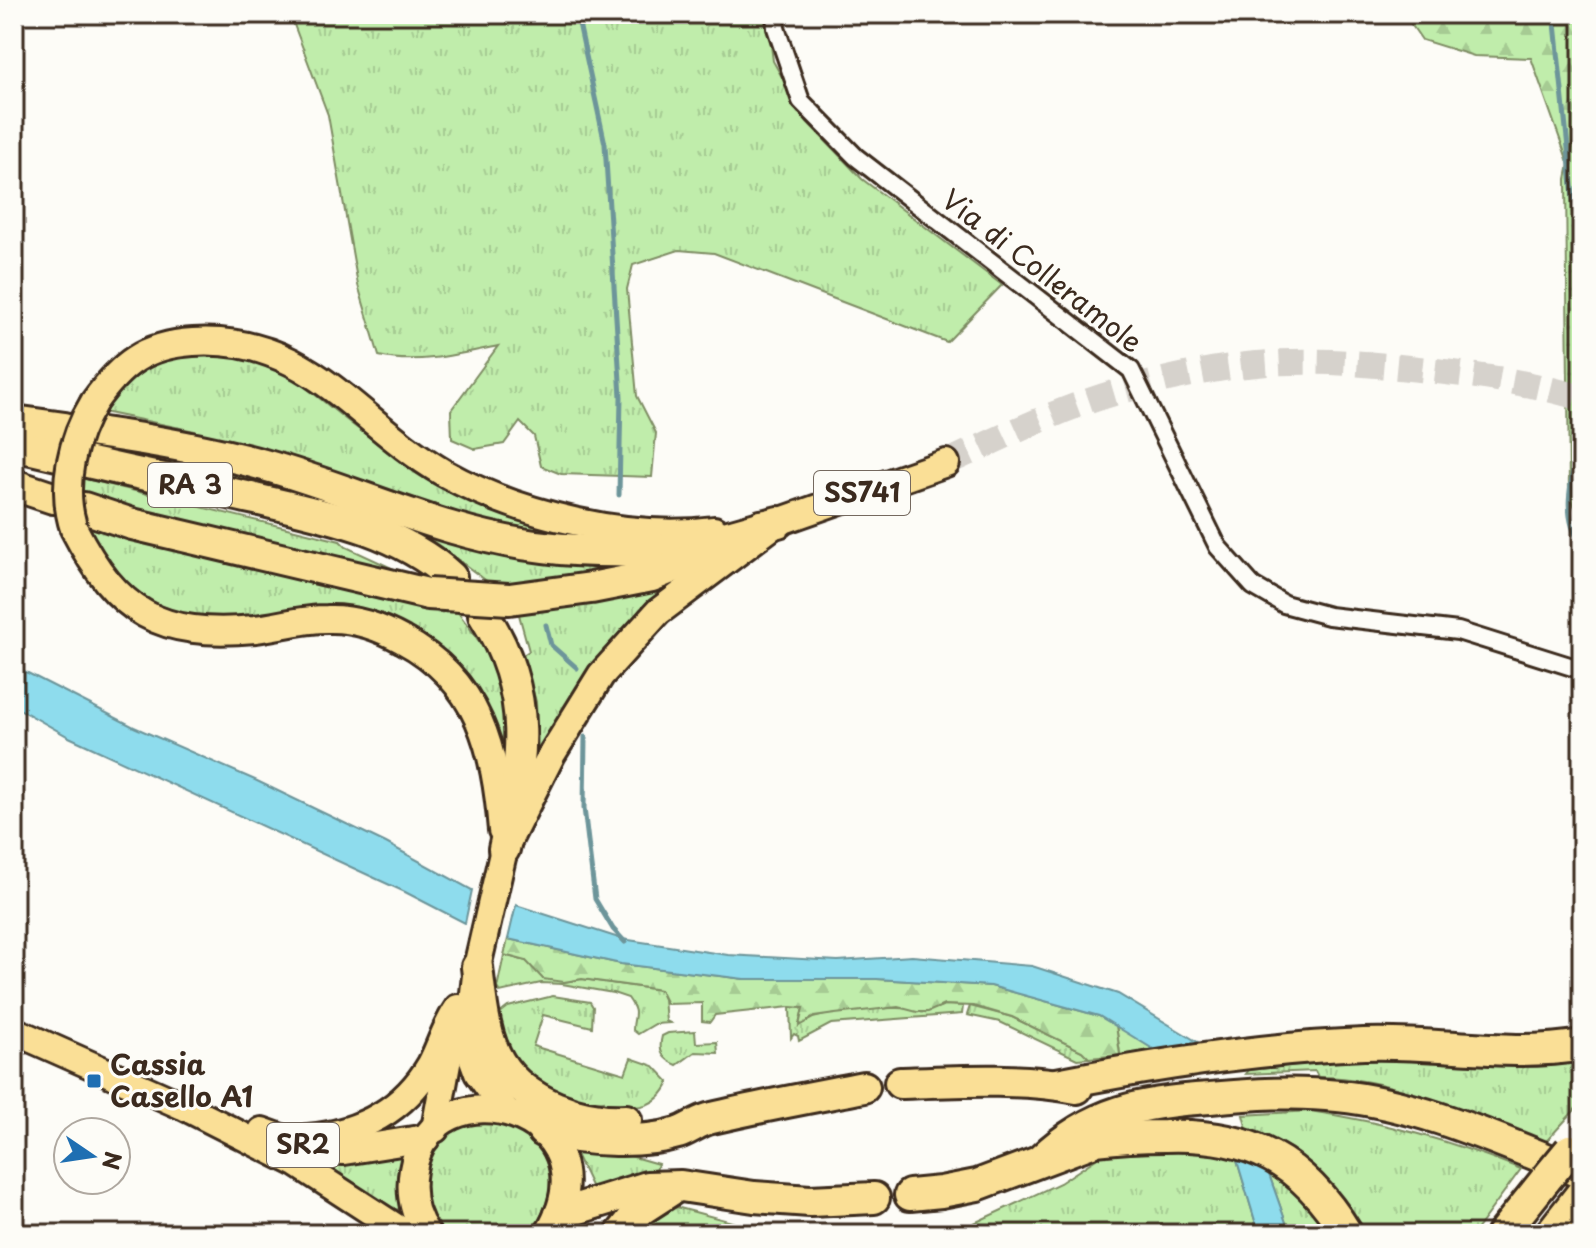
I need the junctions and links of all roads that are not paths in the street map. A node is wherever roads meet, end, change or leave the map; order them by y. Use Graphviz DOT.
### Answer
graph roads {
  1 [pos="775,14"];
  2 [pos="14,421"];
  3 [pos="96,432"];
  4 [pos="14,445"];
  5 [pos="87,462"];
  6 [pos="946,463"];
  7 [pos="14,485"];
  8 [pos="53,498"];
  9 [pos="79,518"];
  10 [pos="778,522"];
  11 [pos="439,586"];
  12 [pos="497,607"];
  13 [pos="1582,670"];
  14 [pos="504,849"];
  15 [pos="477,967"];
  16 [pos="458,1008"];
  17 [pos="14,1031"];
  18 [pos="1582,1045"];
  19 [pos="900,1083"];
  20 [pos="1057,1084"];
  21 [pos="864,1087"];
  22 [pos="1120,1103"];
  23 [pos="183,1106"];
  24 [pos="505,1110"];
  25 [pos="707,1119"];
  26 [pos="543,1131"];
  27 [pos="431,1134"];
  28 [pos="287,1140"];
  29 [pos="1578,1153"];
  30 [pos="1042,1159"];
  31 [pos="681,1186"];
  32 [pos="1582,1193"];
  33 [pos="910,1195"];
  34 [pos="874,1198"];
  35 [pos="554,1224"];
  36 [pos="406,1234"];
  37 [pos="427,1234"];
  38 [pos="621,1234"];
  39 [pos="1347,1234"];
  40 [pos="1502,1234"];
  41 [pos="1550,1234"];
  1 -- 13 [label="street, Via di Colleramole"];
  2 -- 4 [label="highway"];
  3 -- 10 [label="highway"];
  5 -- 11 [label="highway, RA 3"];
  6 -- 10 [label="main road, SS741"];
  7 -- 8 [label="highway"];
  9 -- 10 [label="main road, bridge"];
  9 -- 11 [label="highway"];
  9 -- 14 [label="main road"];
  10 -- 12 [label="highway"];
  10 -- 14 [label="main road"];
  11 -- 12 [label="highway, bridge"];
  12 -- 14 [label="highway"];
  14 -- 15 [label="main road"];
  15 -- 16 [label="main road"];
  15 -- 24 [label="main road"];
  15 -- 25 [label="highway"];
  16 -- 27 [label="main road"];
  16 -- 28 [label="main road"];
  17 -- 23 [label="main road, SR2"];
  18 -- 20 [label="highway"];
  19 -- 20 [label="highway"];
  20 -- 22 [label="highway"];
  21 -- 25 [label="highway"];
  22 -- 29 [label="highway"];
  22 -- 30 [label="highway"];
  23 -- 28 [label="main road, SR2"];
  23 -- 36 [label="main road, SR2"];
  24 -- 26 [label="main road"];
  24 -- 27 [label="main road, SR2"];
  25 -- 26 [label="highway"];
  26 -- 35 [label="main road"];
  27 -- 28 [label="main road, SR2"];
  27 -- 37 [label="main road"];
  29 -- 40 [label="highway, bridge"];
  30 -- 33 [label="highway"];
  30 -- 39 [label="highway"];
  31 -- 34 [label="highway"];
  31 -- 35 [label="highway"];
  31 -- 38 [label="highway"];
  32 -- 41 [label="highway"];
}
